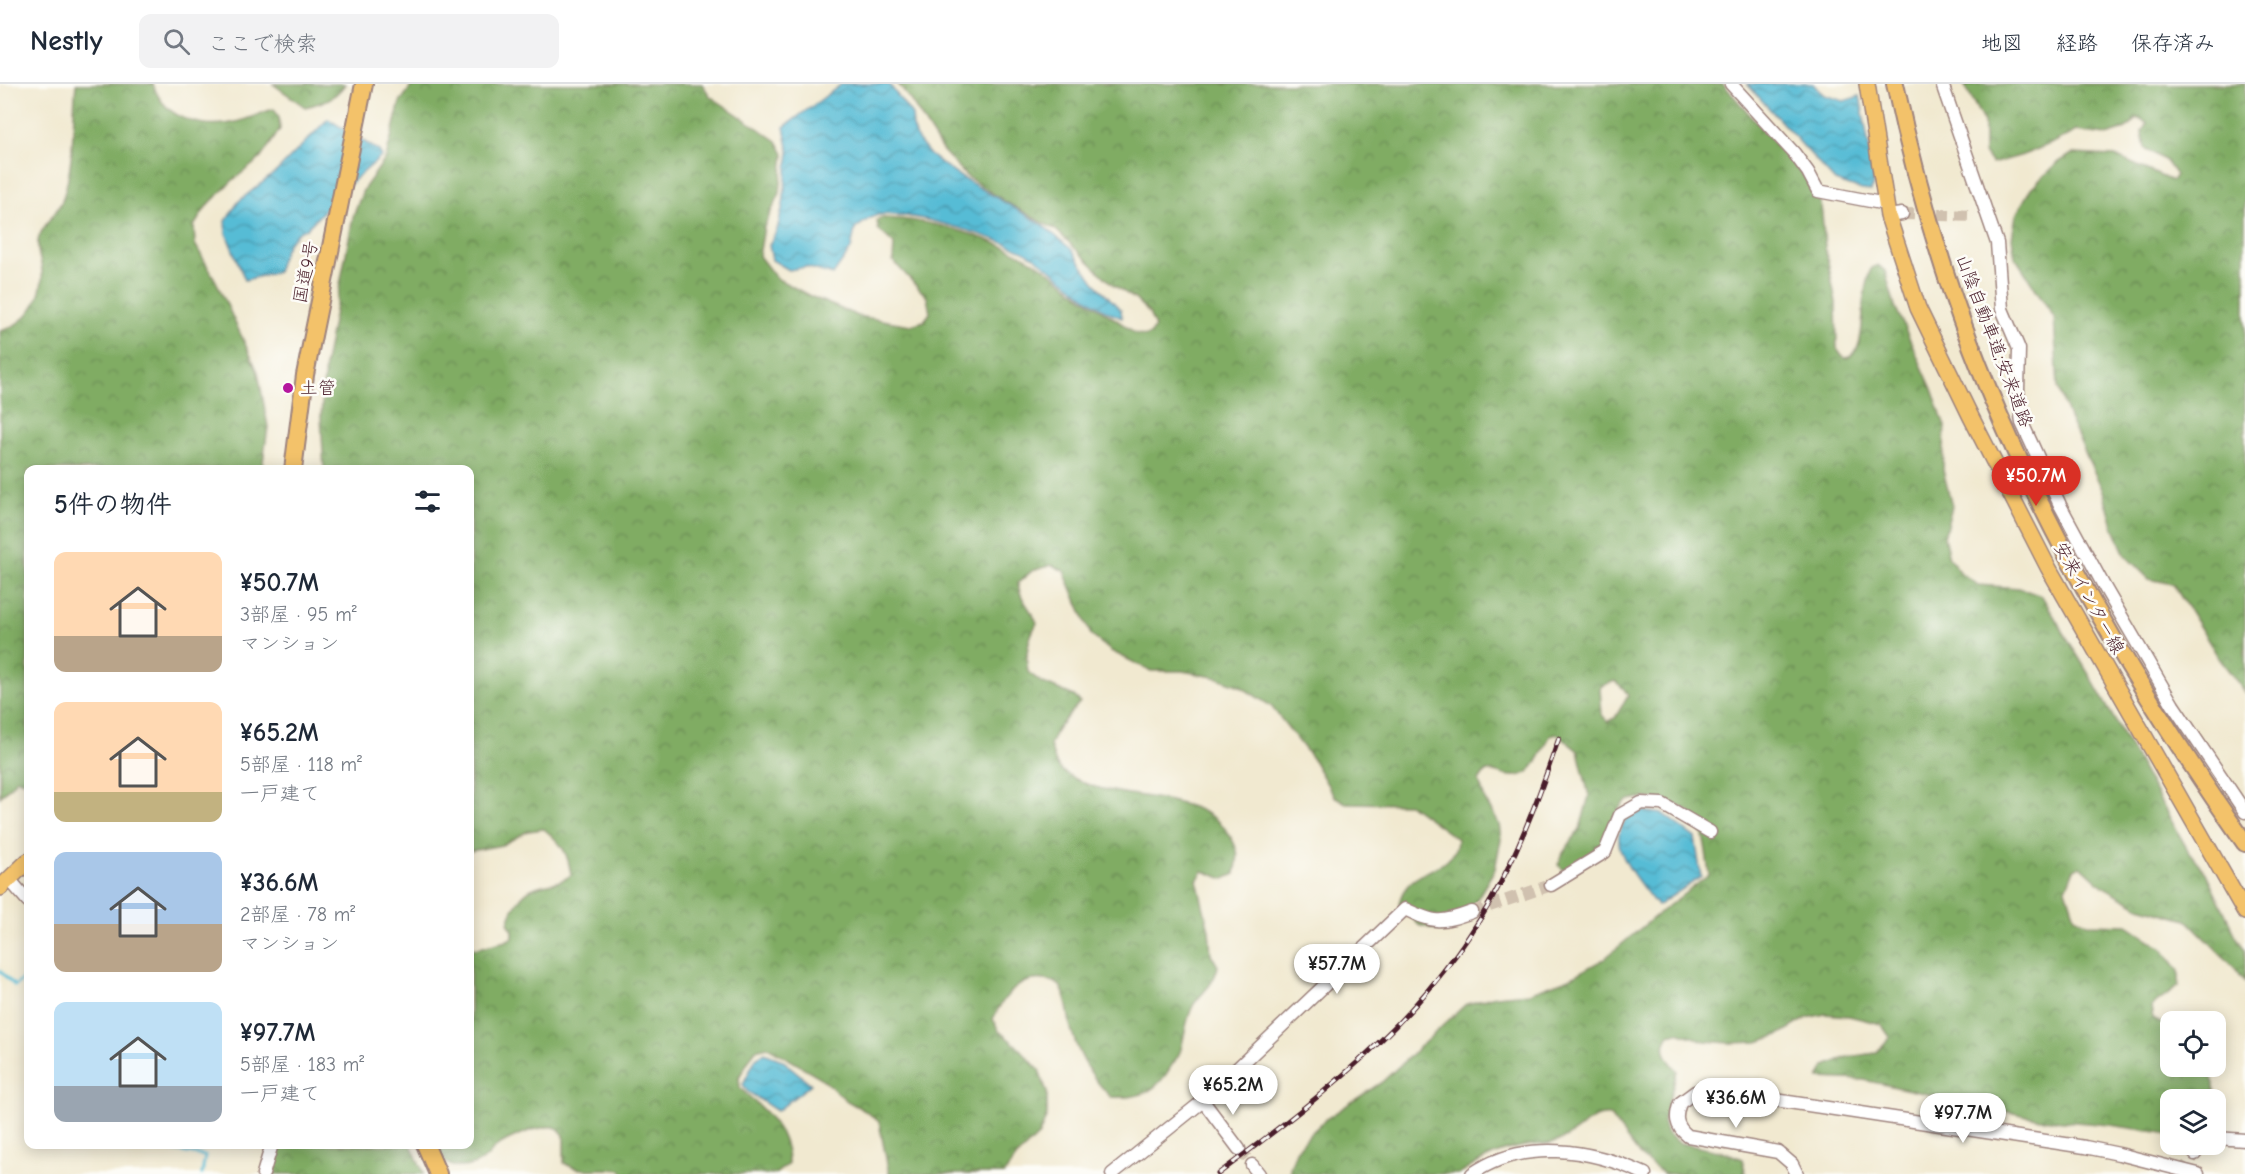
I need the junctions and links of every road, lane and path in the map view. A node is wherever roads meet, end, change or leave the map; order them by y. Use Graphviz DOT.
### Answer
graph roads {
  1 [pos="364,84"];
  2 [pos="1731,84"];
  3 [pos="1867,84"];
  4 [pos="1895,84"];
  5 [pos="1942,84"];
  6 [pos="1892,211"];
  7 [pos="1974,216"];
  8 [pos="1988,216"];
  9 [pos="294,465"];
  10 [pos="2245,812"];
  11 [pos="1710,832"];
  12 [pos="2245,843"];
  13 [pos="24,865"];
  14 [pos="4,884"];
  15 [pos="1551,885"];
  16 [pos="24,898"];
  17 [pos="1472,912"];
  18 [pos="2245,912"];
  19 [pos="1203,1101"];
  20 [pos="2226,1139"];
  21 [pos="2245,1140"];
  22 [pos="270,1149"];
  23 [pos="427,1149"];
  24 [pos="1239,1149"];
  25 [pos="263,1174"];
  26 [pos="438,1174"];
  27 [pos="1112,1174"];
  28 [pos="1472,1174"];
  29 [pos="1645,1174"];
  30 [pos="1797,1174"];
  31 [pos="2198,1174"];
  1 -- 9 [label="highway, 国道9号"];
  2 -- 6 [label="street"];
  3 -- 6 [label="main road, 安来インター線"];
  4 -- 12 [label="highway, 山陰自動車道;安来道路"];
  5 -- 8 [label="street"];
  6 -- 18 [label="main road, 安来インター線"];
  7 -- 8 [label="street"];
  8 -- 10 [label="street"];
  11 -- 15 [label="street"];
  13 -- 14 [label="main road"];
  14 -- 16 [label="street"];
  17 -- 19 [label="street"];
  19 -- 24 [label="street"];
  19 -- 27 [label="street"];
  20 -- 21 [label="street"];
  22 -- 25 [label="street"];
  23 -- 26 [label="highway"];
  28 -- 29 [label="street"];
  30 -- 31 [label="street"];
}
